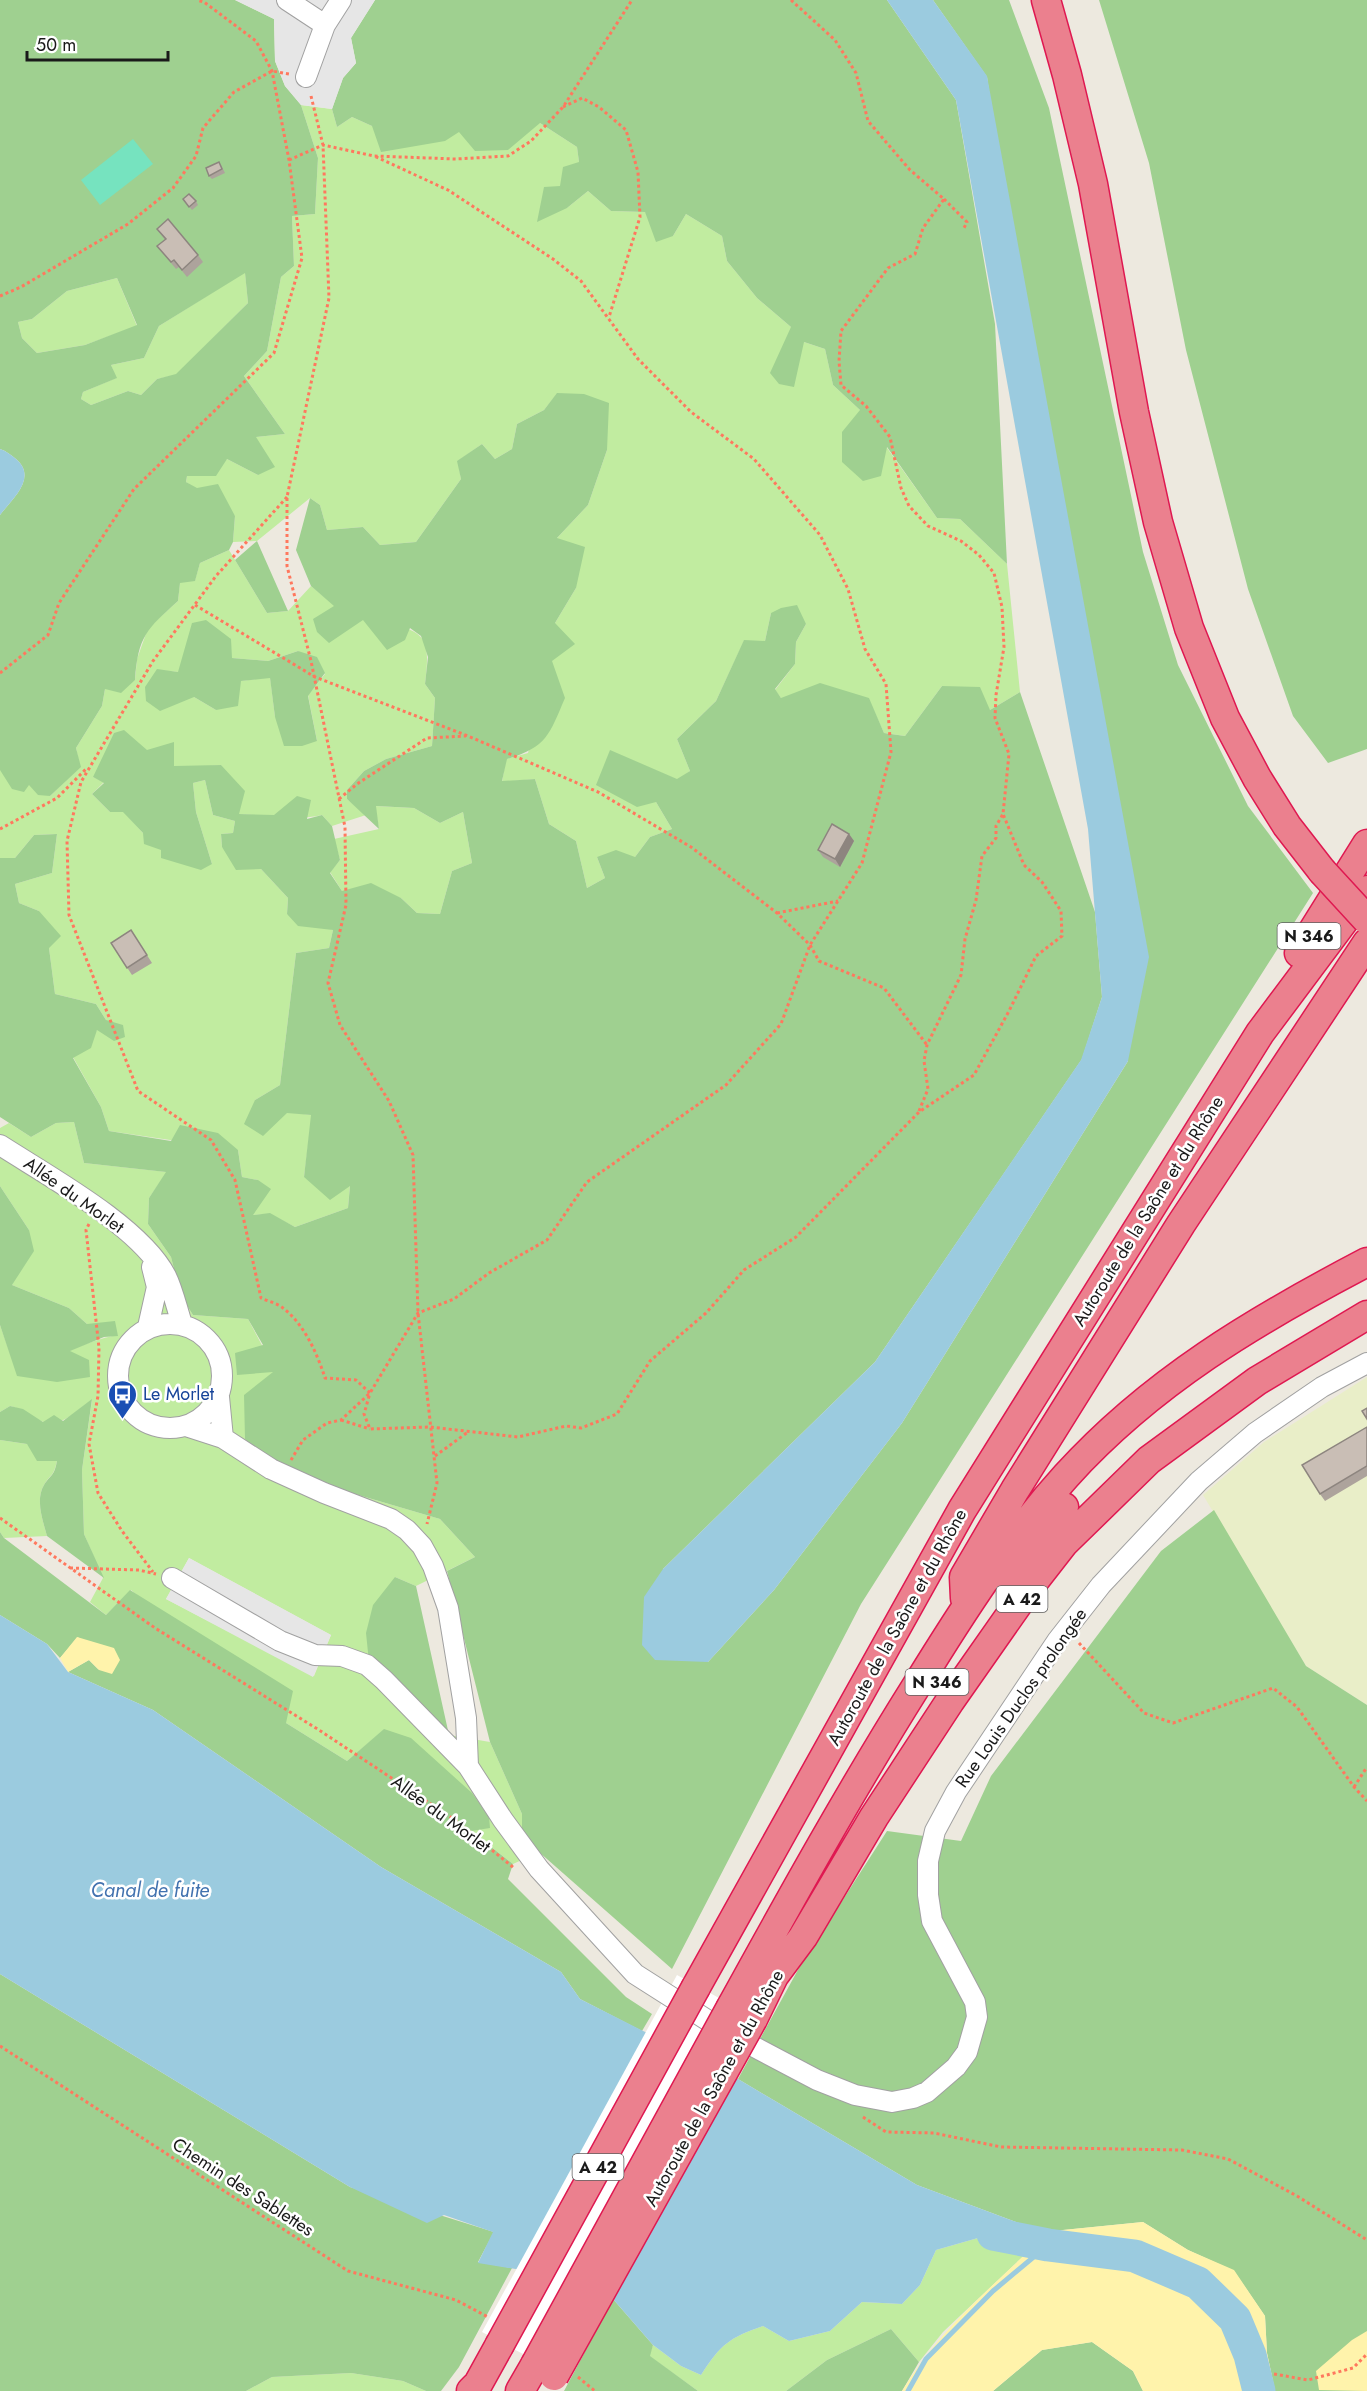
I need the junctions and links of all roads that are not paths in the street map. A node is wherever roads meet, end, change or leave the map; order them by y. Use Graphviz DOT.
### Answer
graph roads {
  1 [pos="287,0"];
  2 [pos="341,0"];
  3 [pos="1046,0"];
  4 [pos="325,24"];
  5 [pos="306,77"];
  6 [pos="1367,844"];
  7 [pos="1367,890"];
  8 [pos="1367,920"];
  9 [pos="1367,943"];
  10 [pos="1260,1033"];
  11 [pos="0,1145"];
  12 [pos="146,1247"];
  13 [pos="1367,1262"];
  14 [pos="1367,1316"];
  15 [pos="182,1324"];
  16 [pos="148,1328"];
  17 [pos="1367,1363"];
  18 [pos="219,1397"];
  19 [pos="1134,1411"];
  20 [pos="186,1426"];
  21 [pos="223,1438"];
  22 [pos="164,1576"];
  23 [pos="965,1607"];
  24 [pos="468,1766"];
  25 [pos="774,1976"];
  26 [pos="742,2013"];
  27 [pos="892,2102"];
  28 [pos="545,2377"];
  29 [pos="475,2389"];
  30 [pos="520,2391"];
  1 -- 4 [label="street"];
  2 -- 4 [label="street"];
  3 -- 8 [label="highway, bridge"];
  4 -- 5 [label="street"];
  6 -- 10 [label="highway, N 346"];
  7 -- 10 [label="highway, Autoroute de la Saône et du Rhône / A 42"];
  9 -- 23 [label="highway"];
  10 -- 29 [label="highway, Autoroute de la Saône et du Rhône / A 42, bridge"];
  11 -- 12 [label="street, Allée du Morlet"];
  12 -- 15 [label="street, Allée du Morlet"];
  12 -- 16 [label="street"];
  13 -- 19 [label="highway, N 346"];
  14 -- 25 [label="highway, Autoroute de la Saône et du Rhône / A 42"];
  15 -- 16 [label="street"];
  15 -- 18 [label="street"];
  16 -- 20 [label="street"];
  17 -- 27 [label="street, Rue Louis Duclos prolongée"];
  18 -- 20 [label="street"];
  18 -- 21 [label="street"];
  19 -- 23 [label="highway, N 346"];
  19 -- 25 [label="highway, N 346"];
  20 -- 21 [label="street"];
  21 -- 24 [label="street"];
  22 -- 24 [label="street, Allée du Morlet"];
  23 -- 26 [label="highway, N 346"];
  24 -- 27 [label="street, Allée du Morlet"];
  25 -- 26 [label="highway, Autoroute de la Saône et du Rhône / A 42"];
  26 -- 28 [label="highway, N 346, bridge"];
  28 -- 30 [label="highway, N 346"];
}
